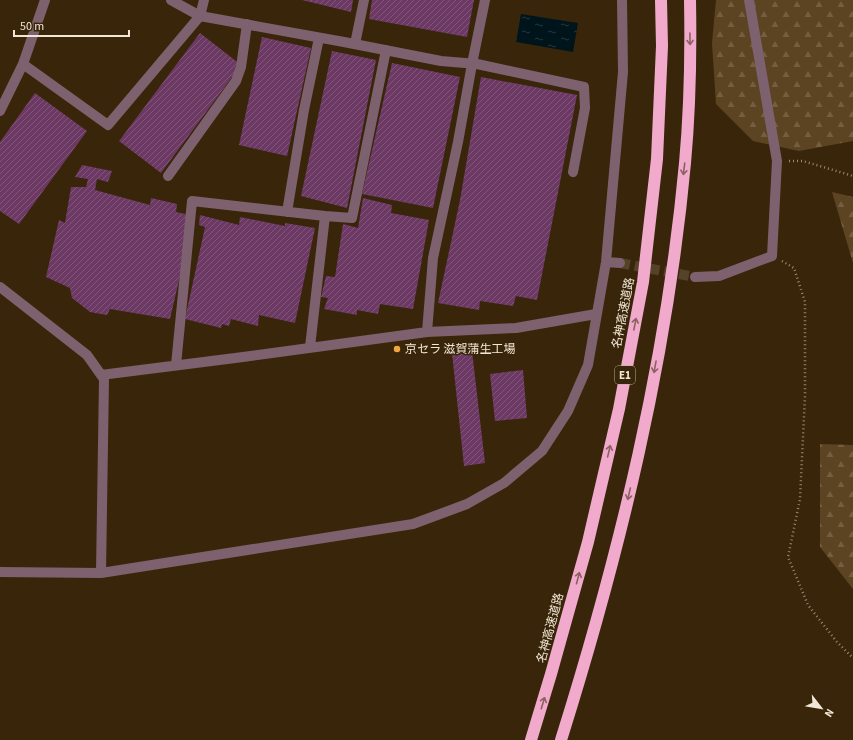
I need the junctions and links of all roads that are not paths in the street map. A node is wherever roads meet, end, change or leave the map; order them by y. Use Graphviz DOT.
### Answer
graph roads {
  1 [pos="45,0"];
  2 [pos="171,0"];
  3 [pos="204,0"];
  4 [pos="364,0"];
  5 [pos="485,0"];
  6 [pos="622,0"];
  7 [pos="661,0"];
  8 [pos="690,0"];
  9 [pos="749,0"];
  10 [pos="200,16"];
  11 [pos="247,24"];
  12 [pos="319,38"];
  13 [pos="355,44"];
  14 [pos="386,50"];
  15 [pos="23,64"];
  16 [pos="472,64"];
  17 [pos="0,111"];
  18 [pos="573,172"];
  19 [pos="168,176"];
  20 [pos="287,212"];
  21 [pos="325,216"];
  22 [pos="606,262"];
  23 [pos="620,263"];
  24 [pos="695,277"];
  25 [pos="0,287"];
  26 [pos="596,314"];
  27 [pos="427,332"];
  28 [pos="310,348"];
  29 [pos="176,365"];
  30 [pos="100,375"];
  31 [pos="0,572"];
  32 [pos="101,573"];
  33 [pos="531,740"];
  34 [pos="561,740"];
  1 -- 15 [label="street"];
  2 -- 10 [label="street"];
  3 -- 10 [label="street"];
  4 -- 13 [label="street"];
  5 -- 16 [label="street"];
  6 -- 22 [label="street"];
  33 -- 7 [label="highway, 名神高速道路 / E1, one-way"];
  8 -- 34 [label="highway, E1, one-way"];
  9 -- 24 [label="street"];
  10 -- 11 [label="street"];
  10 -- 15 [label="street"];
  11 -- 12 [label="street"];
  11 -- 19 [label="street"];
  12 -- 13 [label="street"];
  12 -- 20 [label="street"];
  13 -- 14 [label="street"];
  14 -- 16 [label="street"];
  14 -- 21 [label="street"];
  15 -- 17 [label="street"];
  16 -- 18 [label="street"];
  16 -- 27 [label="street"];
  20 -- 21 [label="street"];
  20 -- 29 [label="street"];
  21 -- 28 [label="street"];
  22 -- 23 [label="street"];
  22 -- 26 [label="street"];
  25 -- 30 [label="street"];
  26 -- 27 [label="street"];
  26 -- 32 [label="street"];
  27 -- 28 [label="street"];
  28 -- 29 [label="street"];
  29 -- 30 [label="street"];
  30 -- 32 [label="street"];
  31 -- 32 [label="street"];
}
